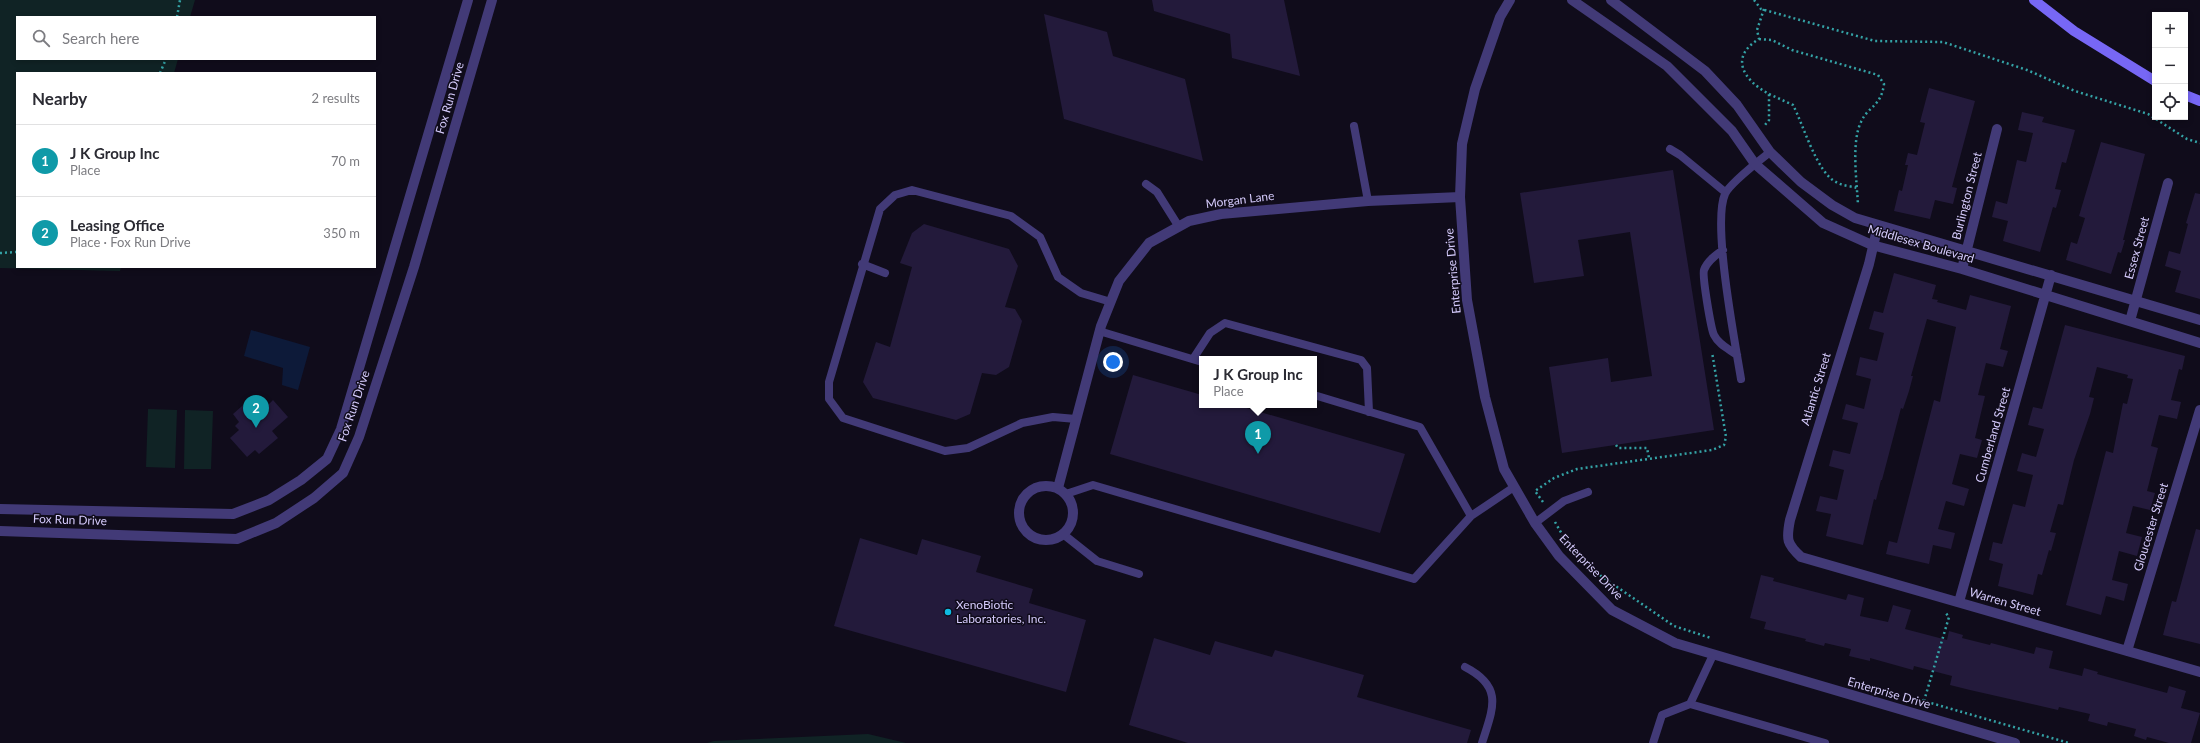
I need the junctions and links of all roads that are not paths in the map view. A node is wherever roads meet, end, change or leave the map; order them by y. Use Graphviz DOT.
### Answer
graph roads {
  1 [pos="468,0"];
  2 [pos="492,0"];
  3 [pos="1510,0"];
  4 [pos="1572,0"];
  5 [pos="1611,0"];
  6 [pos="2034,0"];
  7 [pos="2152,78"];
  8 [pos="2188,96"];
  9 [pos="2200,101"];
  10 [pos="1354,126"];
  11 [pos="1997,129"];
  12 [pos="1670,149"];
  13 [pos="1770,152"];
  14 [pos="1755,164"];
  15 [pos="2168,183"];
  16 [pos="1146,184"];
  17 [pos="1726,192"];
  18 [pos="1460,197"];
  19 [pos="1368,201"];
  20 [pos="1878,225"];
  21 [pos="1180,227"];
  22 [pos="1872,245"];
  23 [pos="1723,250"];
  24 [pos="1967,250"];
  25 [pos="862,264"];
  26 [pos="1962,269"];
  27 [pos="885,273"];
  28 [pos="2051,275"];
  29 [pos="2046,295"];
  30 [pos="2136,301"];
  31 [pos="1111,302"];
  32 [pos="2200,320"];
  33 [pos="2130,321"];
  34 [pos="1099,331"];
  35 [pos="2200,343"];
  36 [pos="1738,355"];
  37 [pos="1192,359"];
  38 [pos="1199,361"];
  39 [pos="1741,379"];
  40 [pos="1317,396"];
  41 [pos="2200,410"];
  42 [pos="1369,412"];
  43 [pos="1076,419"];
  44 [pos="1514,487"];
  45 [pos="1062,491"];
  46 [pos="1588,492"];
  47 [pos="0,509"];
  48 [pos="1471,516"];
  49 [pos="1535,523"];
  50 [pos="0,531"];
  51 [pos="1063,534"];
  52 [pos="1801,557"];
  53 [pos="1139,574"];
  54 [pos="1959,602"];
  55 [pos="2127,651"];
  56 [pos="1713,655"];
  57 [pos="1465,667"];
  58 [pos="2200,672"];
  59 [pos="1690,704"];
  60 [pos="1482,743"];
  61 [pos="1654,743"];
  62 [pos="1825,743"];
  63 [pos="2015,743"];
  1 -- 47 [label="street, Fox Run Drive"];
  2 -- 50 [label="street, Fox Run Drive"];
  3 -- 18 [label="street, Enterprise Drive"];
  4 -- 14 [label="street, Middlesex Boulevard"];
  5 -- 13 [label="street, Middlesex Boulevard"];
  6 -- 7 [label="street"];
  8 -- 9 [label="street"];
  10 -- 19 [label="lane"];
  11 -- 24 [label="street, Burlington Street"];
  12 -- 17 [label="lane"];
  13 -- 14 [label="lane"];
  13 -- 20 [label="street, Middlesex Boulevard"];
  14 -- 17 [label="lane"];
  14 -- 22 [label="street, Middlesex Boulevard"];
  15 -- 30 [label="street, Essex Street"];
  16 -- 21 [label="lane"];
  17 -- 23 [label="lane"];
  18 -- 19 [label="street, Morgan Lane"];
  18 -- 44 [label="street, Enterprise Drive"];
  19 -- 21 [label="street, Morgan Lane"];
  20 -- 22 [label="street, Atlantic Street"];
  20 -- 24 [label="street, Middlesex Boulevard"];
  21 -- 31 [label="street, Morgan Lane"];
  22 -- 26 [label="street, Middlesex Boulevard"];
  22 -- 52 [label="street, Atlantic Street"];
  23 -- 36 [label="lane"];
  23 -- 36 [label="lane"];
  24 -- 26 [label="street, Burlington Street"];
  24 -- 28 [label="street, Middlesex Boulevard"];
  25 -- 27 [label="lane"];
  25 -- 31 [label="lane"];
  25 -- 43 [label="lane"];
  26 -- 29 [label="street, Middlesex Boulevard"];
  28 -- 29 [label="street, Cumberland Street"];
  28 -- 30 [label="street, Middlesex Boulevard"];
  29 -- 33 [label="street, Middlesex Boulevard"];
  29 -- 54 [label="street, Cumberland Street"];
  30 -- 32 [label="street, Middlesex Boulevard"];
  30 -- 33 [label="street, Essex Street"];
  31 -- 34 [label="street, Morgan Lane"];
  33 -- 35 [label="street, Middlesex Boulevard"];
  34 -- 37 [label="lane"];
  34 -- 43 [label="street, Morgan Lane"];
  36 -- 39 [label="lane"];
  37 -- 38 [label="lane"];
  37 -- 42 [label="lane"];
  40 -- 42 [label="lane"];
  41 -- 55 [label="street, Gloucester Street"];
  42 -- 48 [label="lane"];
  43 -- 45 [label="street, Morgan Lane"];
  44 -- 48 [label="lane"];
  44 -- 49 [label="street, Enterprise Drive"];
  45 -- 48 [label="lane"];
  45 -- 51 [label="street"];
  45 -- 51 [label="street"];
  46 -- 49 [label="lane"];
  49 -- 56 [label="street, Enterprise Drive"];
  51 -- 53 [label="lane"];
  52 -- 54 [label="street, Warren Street"];
  54 -- 55 [label="street, Warren Street"];
  55 -- 58 [label="street, Warren Street"];
  56 -- 59 [label="lane"];
  56 -- 63 [label="street, Enterprise Drive"];
  57 -- 60 [label="lane"];
  59 -- 61 [label="lane"];
  59 -- 62 [label="lane"];
}
